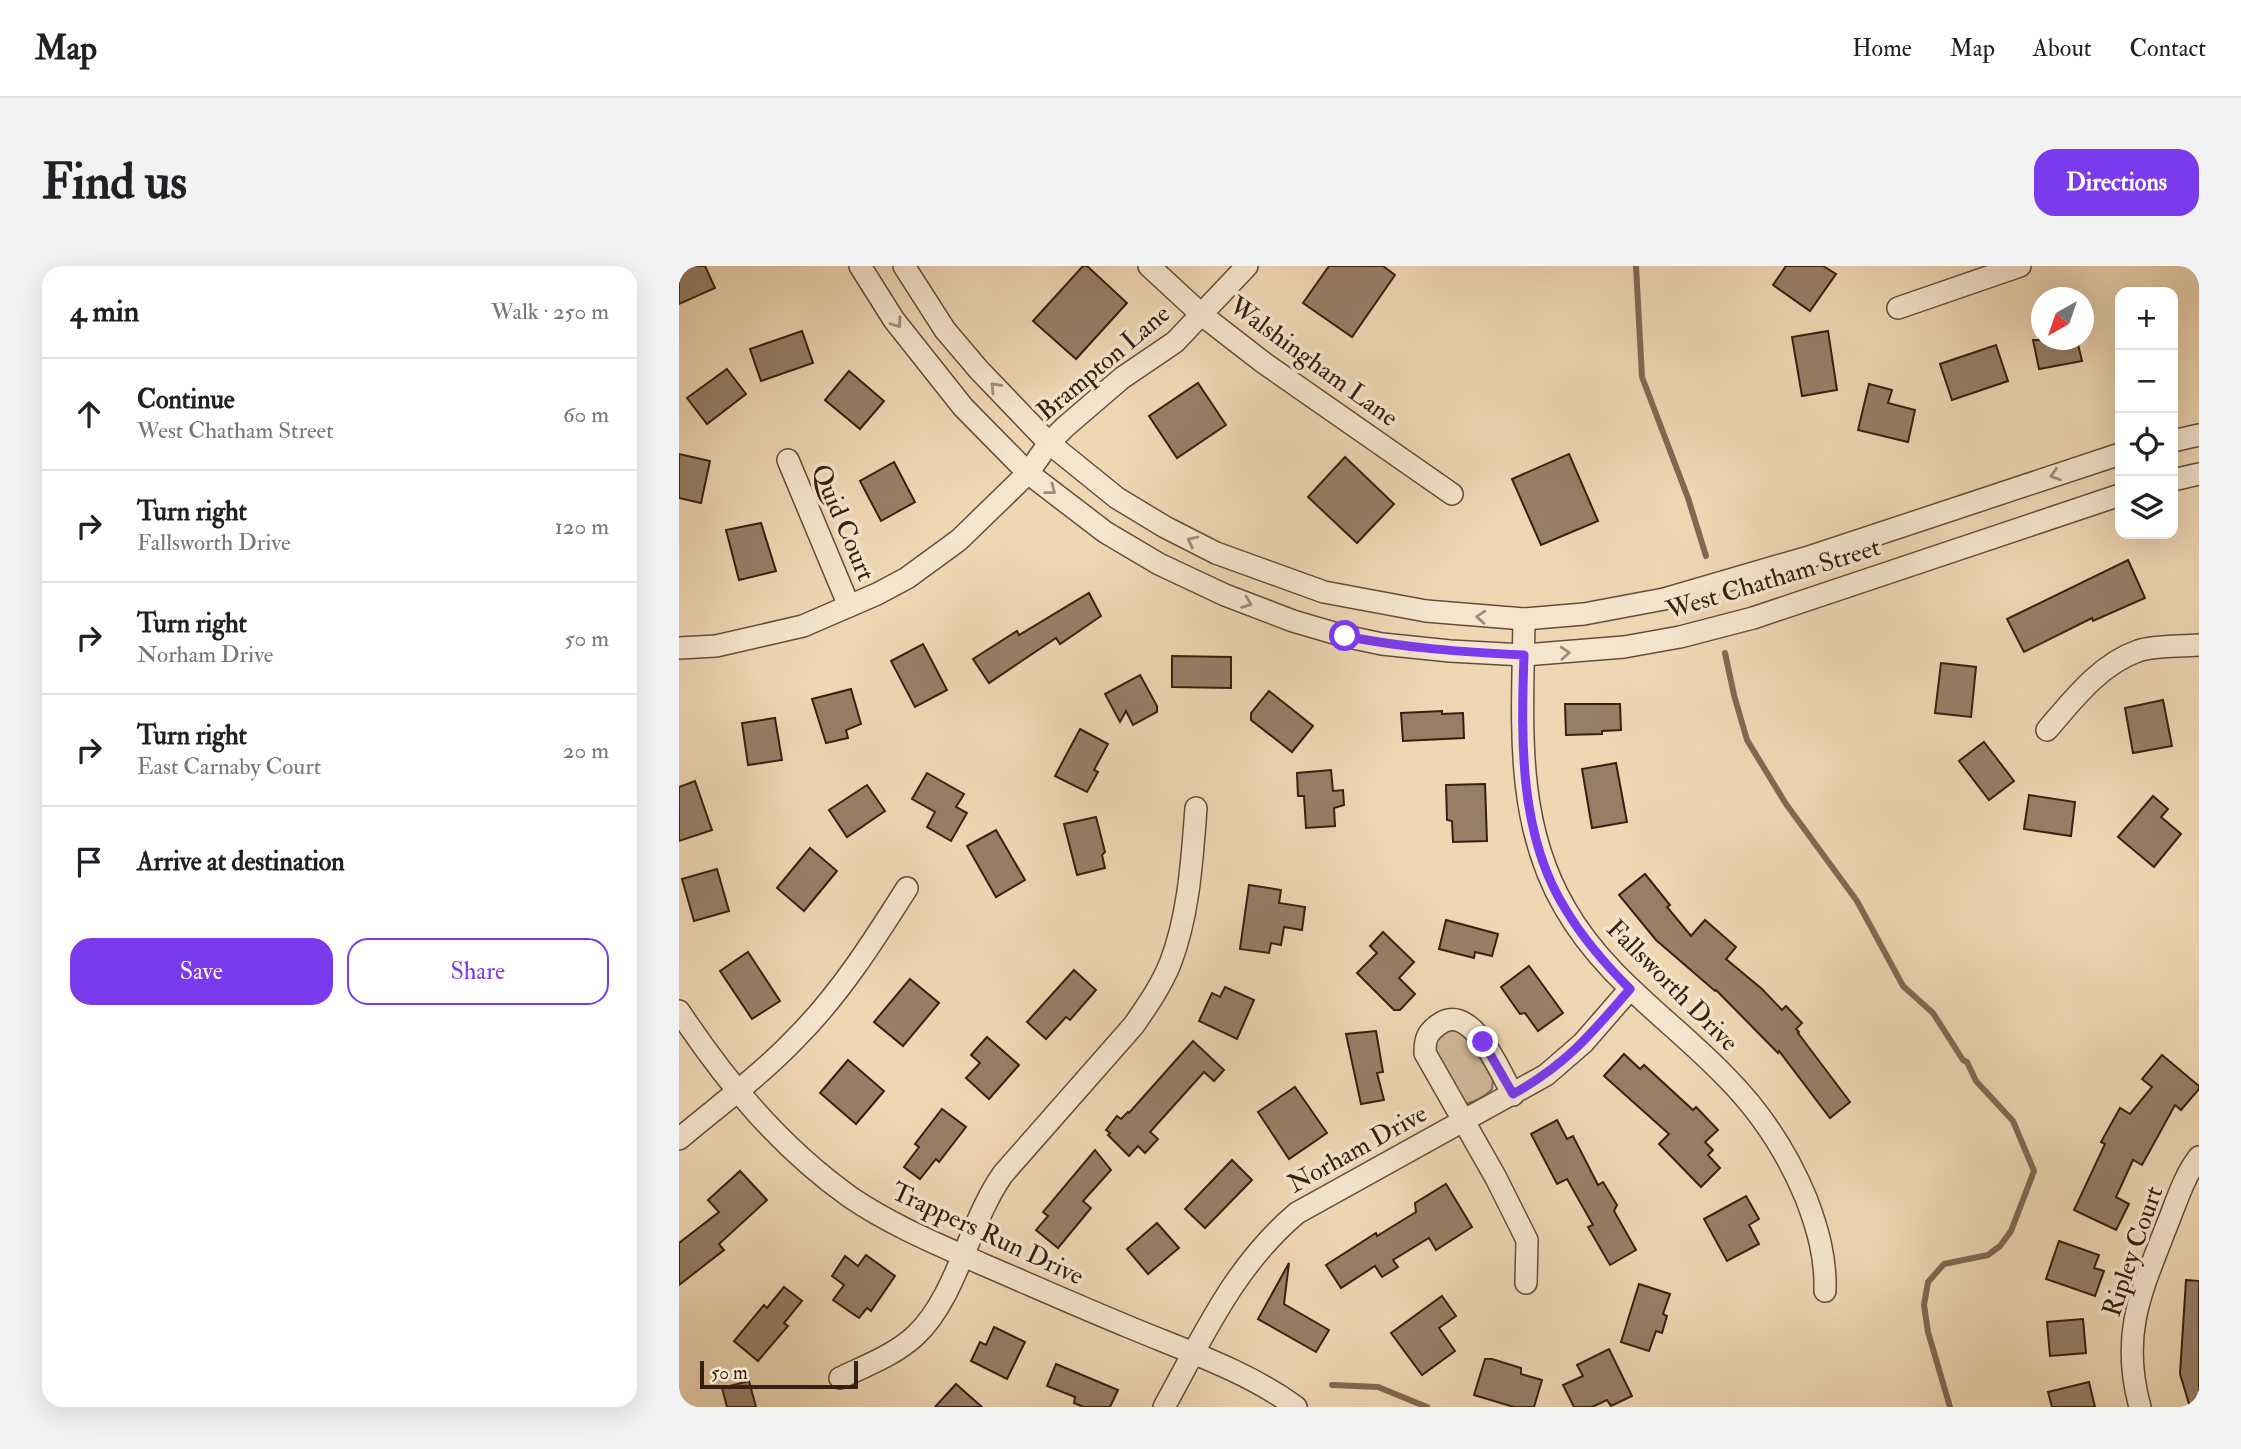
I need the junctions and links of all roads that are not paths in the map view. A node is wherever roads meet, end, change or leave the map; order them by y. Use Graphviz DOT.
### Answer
graph roads {
  1 [pos="860,266"];
  2 [pos="904,266"];
  3 [pos="1149,266"];
  4 [pos="1247,266"];
  5 [pos="2020,266"];
  6 [pos="1898,308"];
  7 [pos="1202,315"];
  8 [pos="2199,435"];
  9 [pos="2178,440"];
  10 [pos="1049,443"];
  11 [pos="2115,456"];
  12 [pos="787,460"];
  13 [pos="1028,473"];
  14 [pos="2199,474"];
  15 [pos="2178,480"];
  16 [pos="1452,495"];
  17 [pos="2115,497"];
  18 [pos="849,606"];
  19 [pos="1524,619"];
  20 [pos="2199,645"];
  21 [pos="679,648"];
  22 [pos="1524,655"];
  23 [pos="2046,730"];
  24 [pos="1196,808"];
  25 [pos="907,888"];
  26 [pos="1630,989"];
  27 [pos="679,1010"];
  28 [pos="737,1090"];
  29 [pos="1513,1094"];
  30 [pos="1463,1121"];
  31 [pos="679,1139"];
  32 [pos="2199,1157"];
  33 [pos="962,1255"];
  34 [pos="1525,1283"];
  35 [pos="1825,1291"];
  36 [pos="1193,1354"];
  37 [pos="840,1378"];
  38 [pos="1164,1407"];
  39 [pos="1296,1407"];
  40 [pos="2140,1407"];
  1 -- 13 [label="street, West Chatham Street, one-way"];
  10 -- 2 [label="street, West Chatham Street, one-way"];
  3 -- 7 [label="street, Walshingham Lane"];
  4 -- 7 [label="street, Brampton Lane"];
  5 -- 6 [label="street"];
  7 -- 10 [label="street, Brampton Lane"];
  7 -- 16 [label="street, Walshingham Lane"];
  8 -- 9 [label="street"];
  10 -- 13 [label="street, Brampton Lane"];
  19 -- 10 [label="street, West Chatham Street, one-way"];
  11 -- 19 [label="street, West Chatham Street, one-way"];
  12 -- 18 [label="street, Quid Court"];
  13 -- 18 [label="street, Brampton Lane"];
  13 -- 22 [label="street, West Chatham Street, one-way"];
  14 -- 15 [label="street"];
  22 -- 17 [label="street, West Chatham Street, one-way"];
  18 -- 21 [label="street, Brampton Lane"];
  19 -- 22 [label="street, Fallsworth Drive"];
  20 -- 23 [label="street"];
  22 -- 26 [label="street, Fallsworth Drive"];
  24 -- 33 [label="street"];
  25 -- 28 [label="street"];
  26 -- 29 [label="street, Norham Drive"];
  26 -- 35 [label="street, Fallsworth Drive"];
  27 -- 28 [label="street, Trappers Run Drive"];
  28 -- 31 [label="street"];
  28 -- 33 [label="street, Trappers Run Drive"];
  29 -- 30 [label="street, Norham Drive"];
  29 -- 30 [label="street"];
  30 -- 34 [label="street"];
  30 -- 36 [label="street, Norham Drive"];
  32 -- 40 [label="street, Ripley Court"];
  33 -- 36 [label="street, Trappers Run Drive"];
  33 -- 37 [label="street"];
  36 -- 38 [label="street, Norham Drive"];
  36 -- 39 [label="street, Trappers Run Drive"];
}
